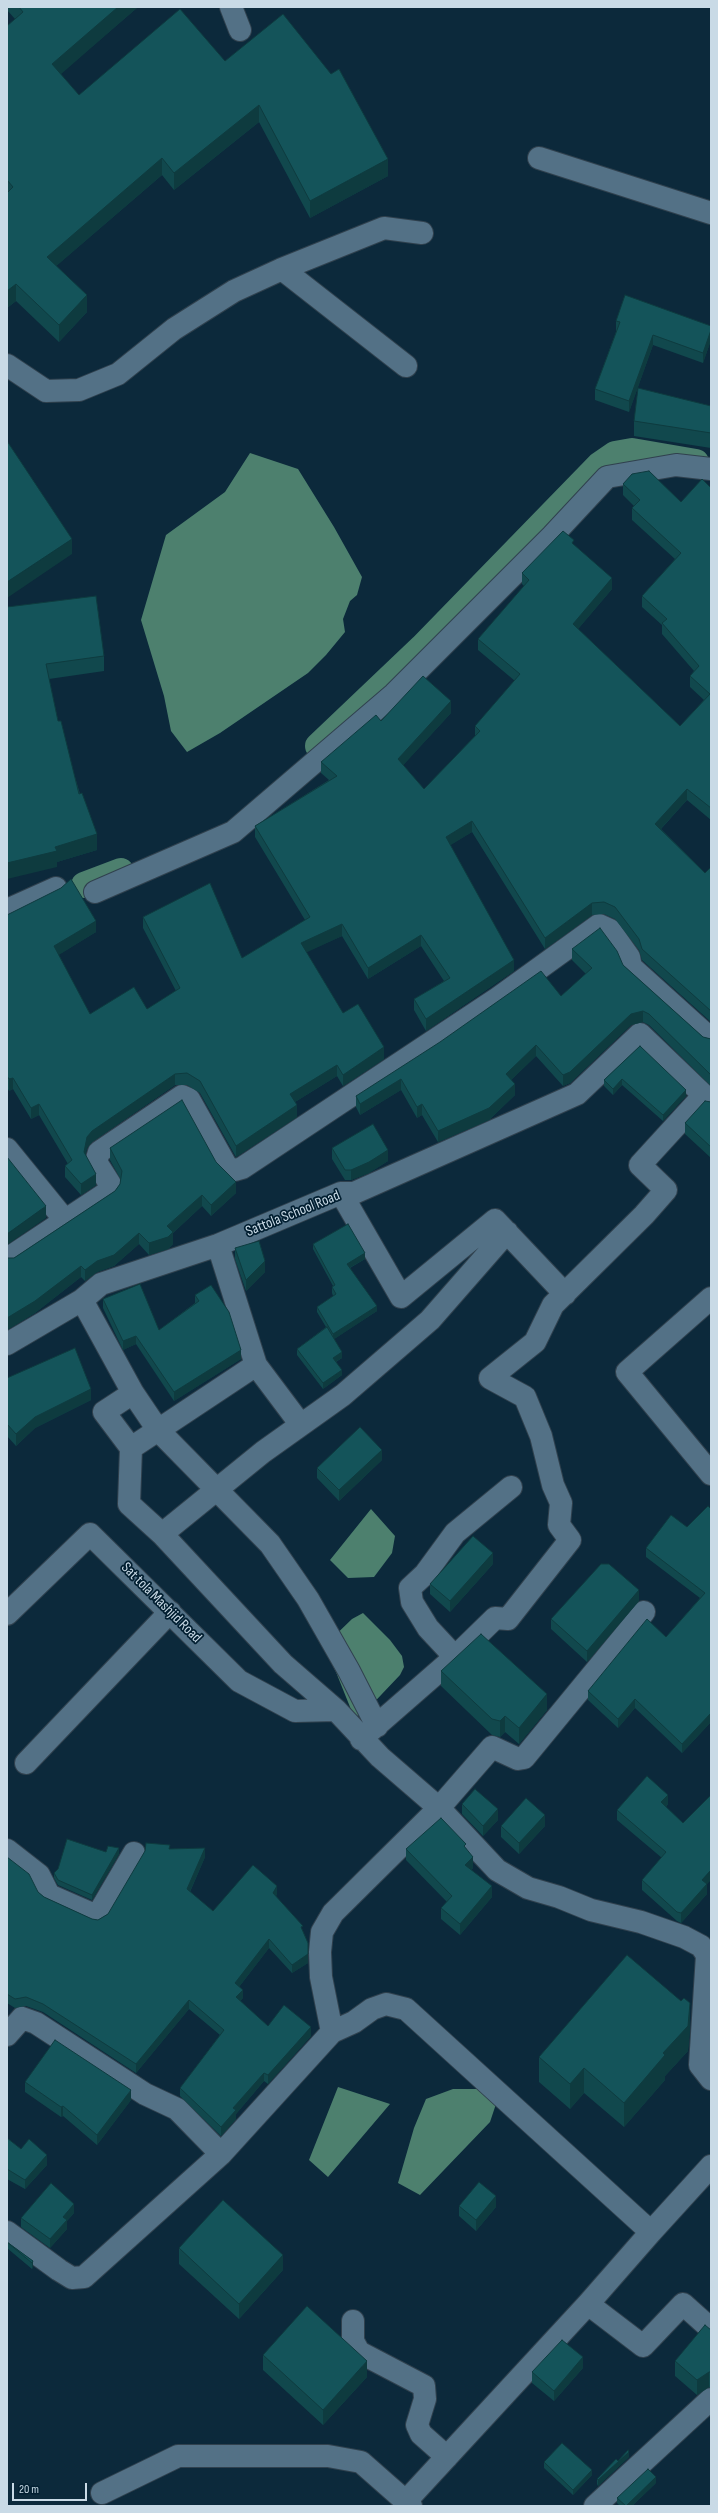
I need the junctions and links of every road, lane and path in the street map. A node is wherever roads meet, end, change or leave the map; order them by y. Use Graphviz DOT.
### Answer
graph roads {
  1 [pos="231,7"];
  2 [pos="240,30"];
  3 [pos="539,158"];
  4 [pos="711,213"];
  5 [pos="422,233"];
  6 [pos="282,269"];
  7 [pos="7,365"];
  8 [pos="406,366"];
  9 [pos="711,469"];
  10 [pos="56,888"];
  11 [pos="96,892"];
  12 [pos="7,910"];
  13 [pos="711,1039"];
  14 [pos="708,1098"];
  15 [pos="7,1149"];
  16 [pos="341,1193"];
  17 [pos="64,1220"];
  18 [pos="507,1232"];
  19 [pos="218,1245"];
  20 [pos="7,1258"];
  21 [pos="565,1294"];
  22 [pos="711,1298"];
  23 [pos="82,1300"];
  24 [pos="7,1344"];
  25 [pos="256,1365"];
  26 [pos="133,1393"];
  27 [pos="301,1425"];
  28 [pos="158,1430"];
  29 [pos="131,1448"];
  30 [pos="711,1474"];
  31 [pos="511,1487"];
  32 [pos="216,1490"];
  33 [pos="162,1534"];
  34 [pos="170,1612"];
  35 [pos="644,1612"];
  36 [pos="7,1614"];
  37 [pos="455,1657"];
  38 [pos="336,1710"];
  39 [pos="368,1732"];
  40 [pos="26,1763"];
  41 [pos="439,1808"];
  42 [pos="7,1850"];
  43 [pos="134,1853"];
  44 [pos="332,2032"];
  45 [pos="7,2035"];
  46 [pos="711,2079"];
  47 [pos="221,2154"];
  48 [pos="711,2166"];
  49 [pos="7,2232"];
  50 [pos="650,2232"];
  51 [pos="588,2304"];
  52 [pos="353,2321"];
  53 [pos="711,2329"];
  54 [pos="711,2399"];
  55 [pos="448,2457"];
  56 [pos="102,2493"];
  57 [pos="409,2503"];
  58 [pos="594,2506"];
  1 -- 2 [label="street"];
  3 -- 4 [label="street"];
  5 -- 6 [label="street"];
  6 -- 7 [label="street"];
  6 -- 8 [label="street"];
  9 -- 11 [label="street"];
  10 -- 12 [label="street"];
  13 -- 17 [label="street"];
  14 -- 16 [label="street, Sattola School Road"];
  14 -- 21 [label="street"];
  15 -- 17 [label="street"];
  16 -- 18 [label="street"];
  16 -- 19 [label="street, Sattola School Road"];
  17 -- 20 [label="street"];
  18 -- 21 [label="street"];
  18 -- 27 [label="street"];
  19 -- 23 [label="street, Sattola School Road"];
  19 -- 25 [label="street"];
  21 -- 37 [label="street"];
  22 -- 30 [label="street"];
  23 -- 24 [label="street, Sattola School Road"];
  23 -- 26 [label="street"];
  25 -- 27 [label="street"];
  25 -- 28 [label="street"];
  26 -- 28 [label="street"];
  26 -- 29 [label="street"];
  27 -- 32 [label="street"];
  28 -- 29 [label="street"];
  28 -- 32 [label="street"];
  29 -- 33 [label="street"];
  31 -- 37 [label="street"];
  32 -- 33 [label="street"];
  32 -- 39 [label="street"];
  33 -- 38 [label="street"];
  34 -- 36 [label="street, Sat tola Mashjid Road"];
  34 -- 38 [label="street, Sat tola Mashjid Road"];
  34 -- 40 [label="street"];
  35 -- 41 [label="street"];
  37 -- 39 [label="street"];
  38 -- 39 [label="street"];
  39 -- 41 [label="street"];
  41 -- 44 [label="street"];
  41 -- 46 [label="street"];
  42 -- 43 [label="street"];
  44 -- 47 [label="street"];
  44 -- 50 [label="street"];
  45 -- 47 [label="street"];
  47 -- 49 [label="street"];
  48 -- 50 [label="street"];
  50 -- 51 [label="street"];
  51 -- 53 [label="street"];
  51 -- 55 [label="street"];
  52 -- 55 [label="street"];
  54 -- 58 [label="street"];
  55 -- 57 [label="street"];
  56 -- 57 [label="street"];
}
